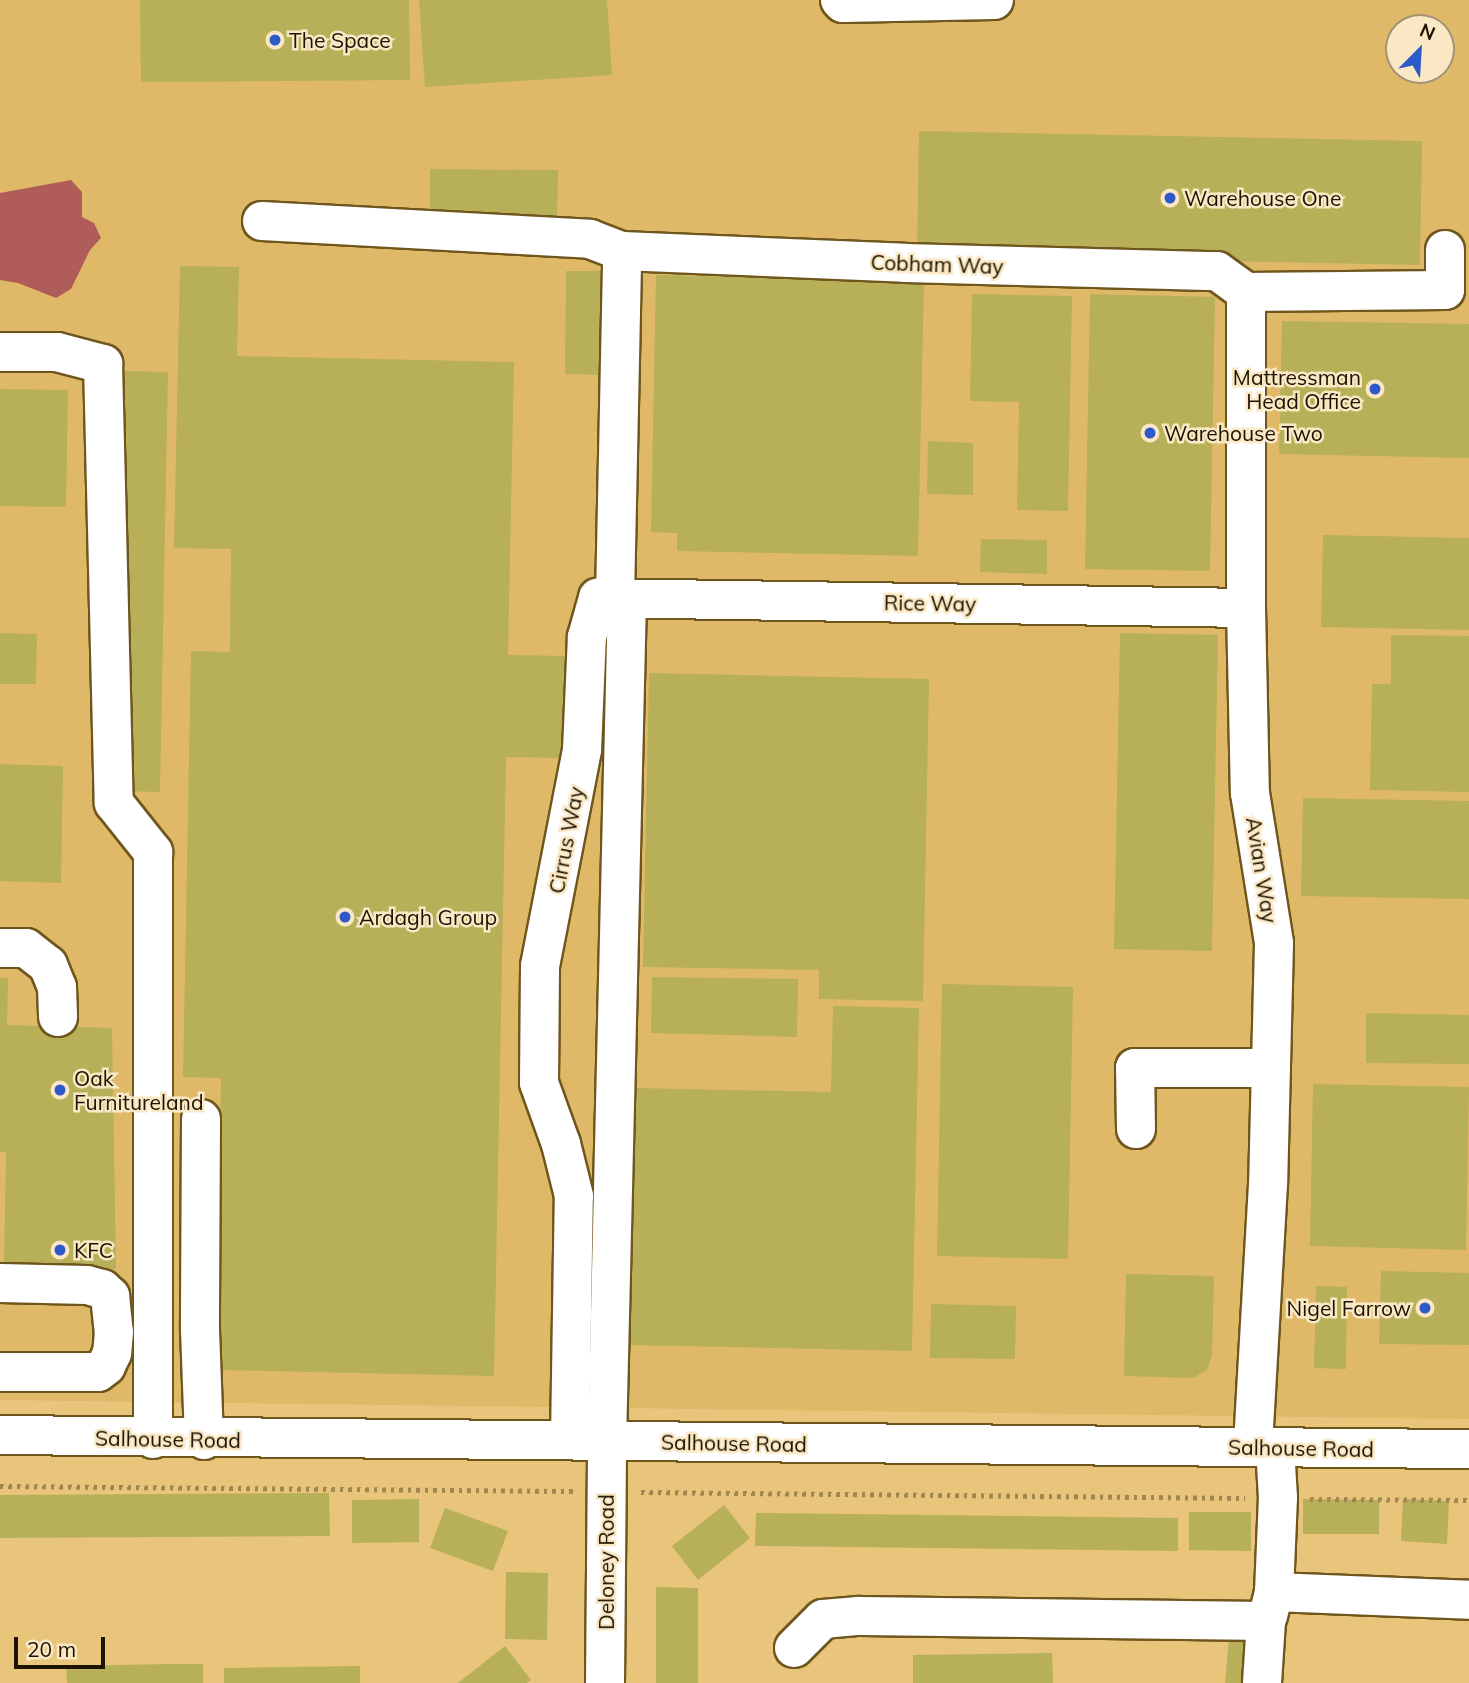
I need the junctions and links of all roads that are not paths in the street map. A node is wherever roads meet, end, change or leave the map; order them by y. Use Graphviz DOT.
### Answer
graph roads {
  1 [pos="840,0"];
  2 [pos="994,0"];
  3 [pos="262,221"];
  4 [pos="1445,250"];
  5 [pos="622,251"];
  6 [pos="1246,292"];
  7 [pos="0,352"];
  8 [pos="621,598"];
  9 [pos="1246,608"];
  10 [pos="0,948"];
  11 [pos="58,1017"];
  12 [pos="1271,1068"];
  13 [pos="201,1119"];
  14 [pos="1136,1129"];
  15 [pos="0,1283"];
  16 [pos="0,1372"];
  17 [pos="0,1435"];
  18 [pos="153,1439"];
  19 [pos="204,1440"];
  20 [pos="588,1441"];
  21 [pos="1264,1447"];
  22 [pos="1469,1449"];
  23 [pos="1469,1600"];
  24 [pos="1270,1606"];
  25 [pos="794,1648"];
  26 [pos="605,1683"];
  27 [pos="1262,1683"];
  1 -- 2 [label="street"];
  3 -- 5 [label="street, Cobham Way"];
  4 -- 6 [label="street"];
  5 -- 6 [label="street, Cobham Way"];
  5 -- 8 [label="street"];
  6 -- 9 [label="street, Avian Way"];
  7 -- 18 [label="street"];
  8 -- 9 [label="street, Rice Way"];
  8 -- 20 [label="street"];
  8 -- 20 [label="street, Cirrus Way"];
  9 -- 12 [label="street, Avian Way"];
  10 -- 11 [label="street"];
  12 -- 14 [label="street"];
  12 -- 21 [label="street, Avian Way"];
  13 -- 19 [label="street"];
  15 -- 16 [label="street"];
  17 -- 18 [label="street, Salhouse Road"];
  18 -- 19 [label="street, Salhouse Road"];
  19 -- 20 [label="street, Salhouse Road"];
  20 -- 21 [label="street, Salhouse Road"];
  20 -- 26 [label="street, Deloney Road"];
  21 -- 22 [label="street, Salhouse Road"];
  21 -- 24 [label="street, Avian Way"];
  23 -- 24 [label="street"];
  24 -- 25 [label="street"];
  24 -- 27 [label="street, Avian Way"];
}
